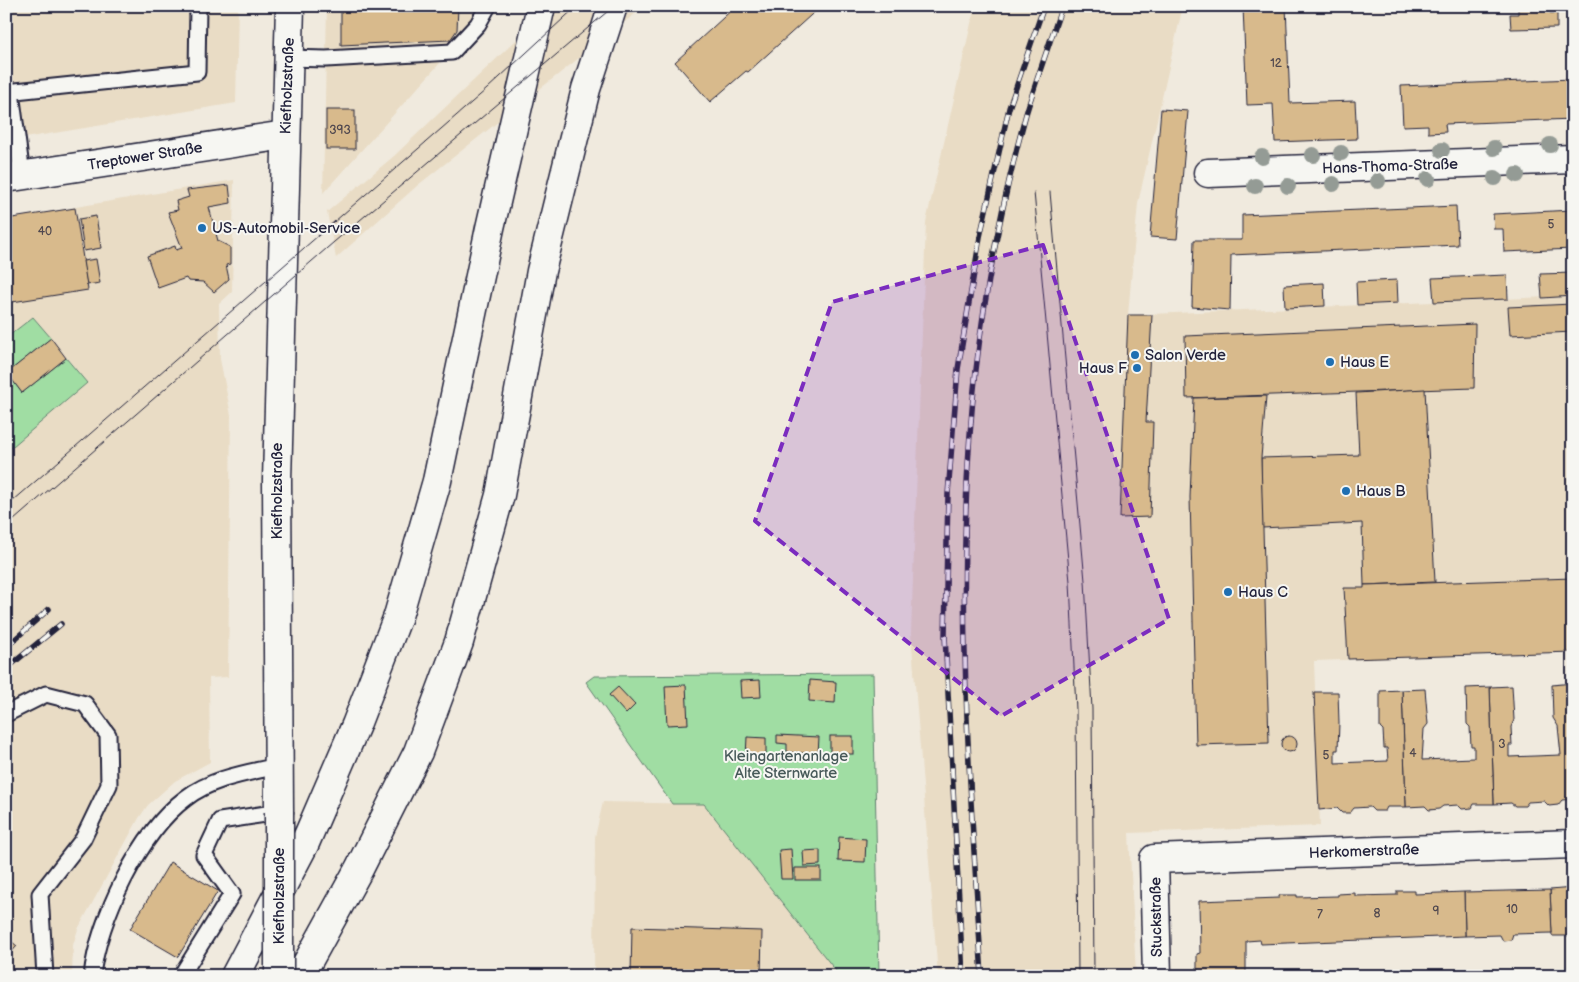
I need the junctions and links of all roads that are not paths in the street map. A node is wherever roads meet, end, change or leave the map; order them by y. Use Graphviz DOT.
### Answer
graph roads {
  1 [pos="198,6"];
  2 [pos="290,6"];
  3 [pos="488,6"];
  4 [pos="541,6"];
  5 [pos="613,6"];
  6 [pos="287,58"];
  7 [pos="9,92"];
  8 [pos="285,135"];
  9 [pos="1573,159"];
  10 [pos="1208,173"];
  11 [pos="14,177"];
  12 [pos="6,714"];
  13 [pos="278,766"];
  14 [pos="279,812"];
  15 [pos="1573,844"];
  16 [pos="1154,859"];
  17 [pos="45,976"];
  18 [pos="92,976"];
  19 [pos="182,976"];
  20 [pos="235,976"];
  21 [pos="279,976"];
  22 [pos="300,976"];
  23 [pos="1157,976"];
  1 -- 7 [label="lane"];
  2 -- 6 [label="main road, Kiefholzstraße"];
  3 -- 6 [label="lane"];
  4 -- 20 [label="main road"];
  5 -- 22 [label="main road"];
  6 -- 8 [label="main road, Kiefholzstraße"];
  7 -- 11 [label="lane"];
  8 -- 11 [label="main road, Treptower Straße"];
  8 -- 13 [label="main road, Kiefholzstraße"];
  9 -- 10 [label="main road, Hans-Thoma-Straße"];
  12 -- 17 [label="lane"];
  13 -- 14 [label="main road, Kiefholzstraße"];
  13 -- 18 [label="lane"];
  14 -- 19 [label="lane"];
  14 -- 21 [label="main road, Kiefholzstraße, bridge"];
  15 -- 16 [label="main road, Herkomerstraße"];
  16 -- 23 [label="main road, Stuckstraße"];
}
